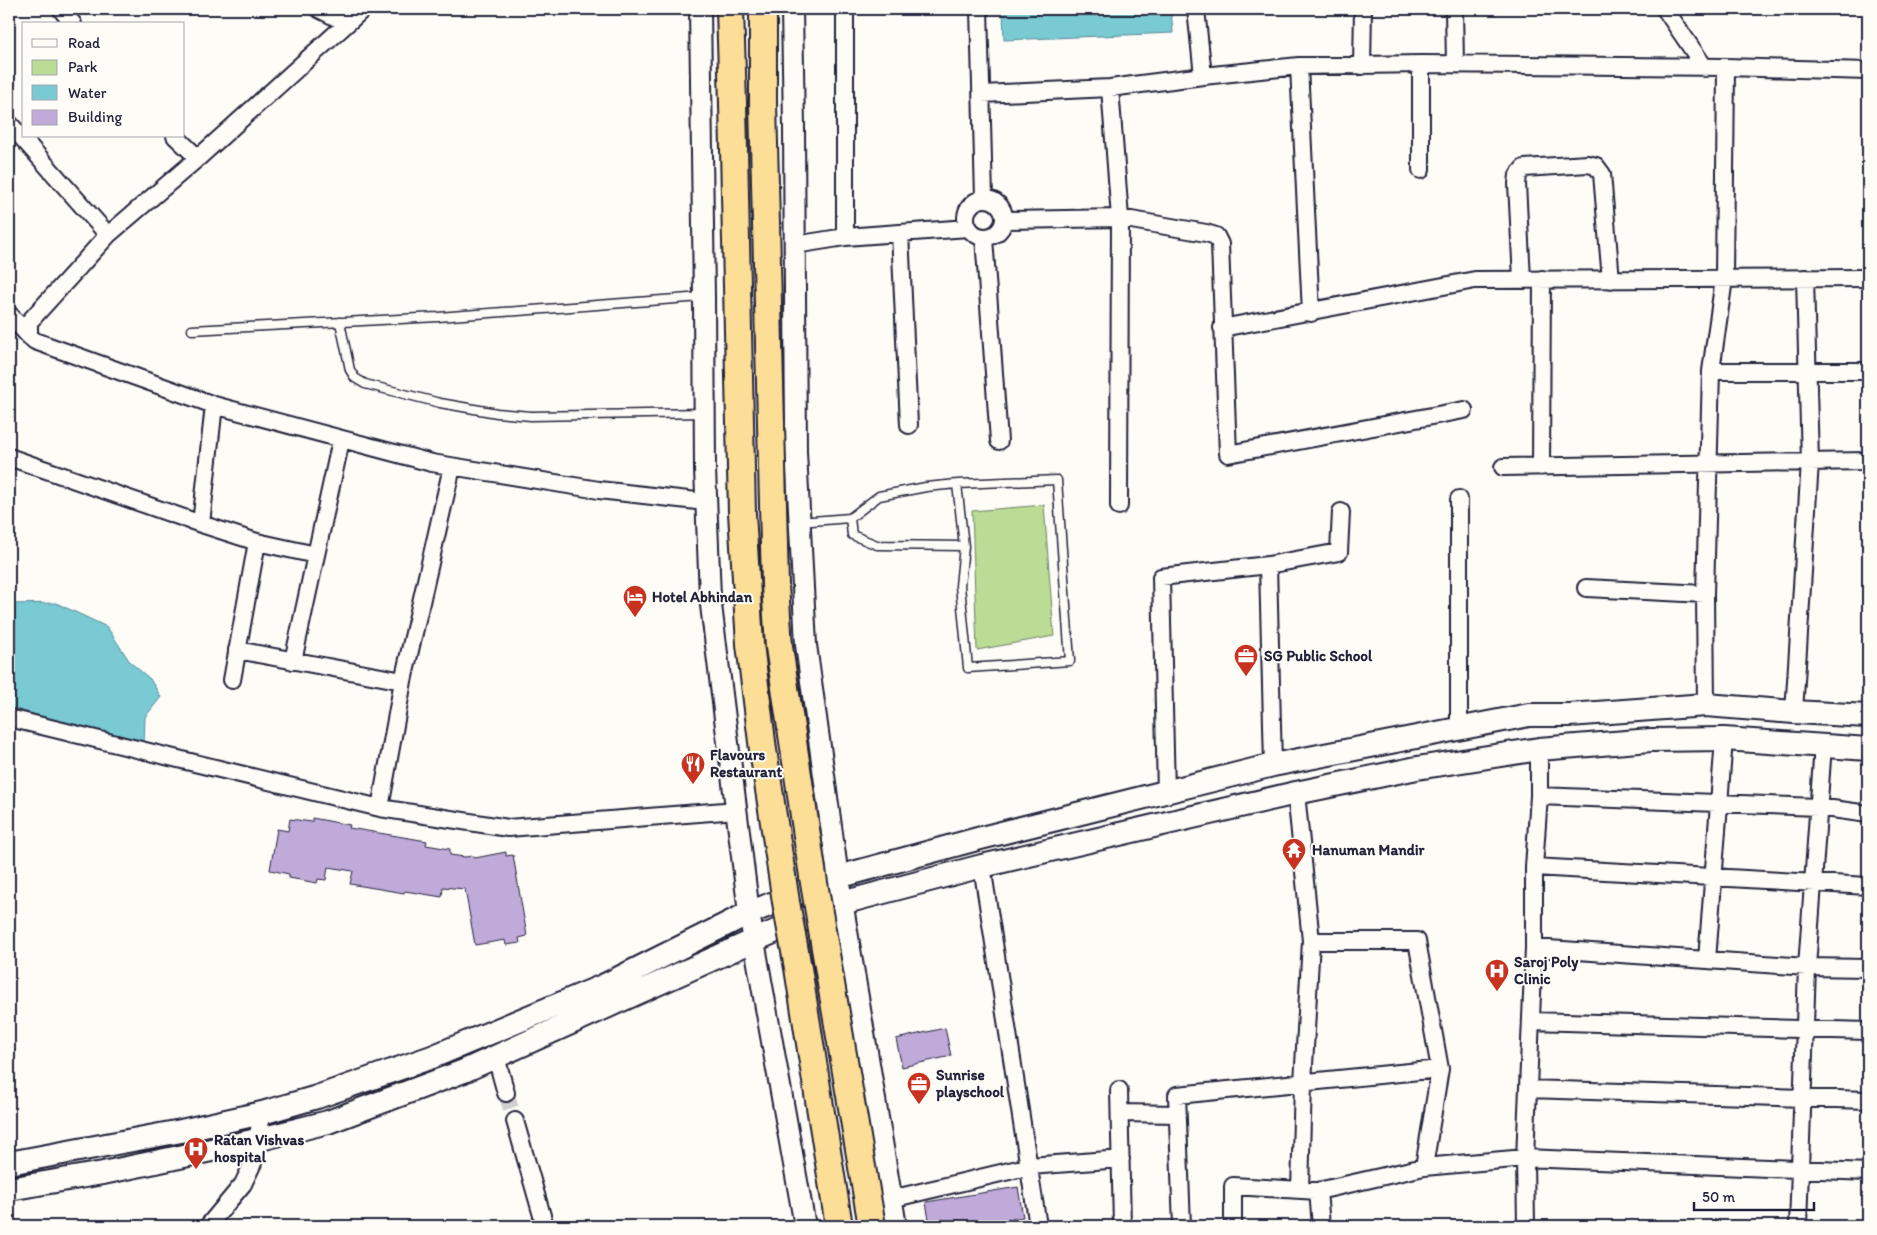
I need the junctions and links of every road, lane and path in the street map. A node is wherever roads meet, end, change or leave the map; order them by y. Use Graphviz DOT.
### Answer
graph roads {
  1 [pos="61,9"];
  2 [pos="319,9"];
  3 [pos="363,9"];
  4 [pos="700,9"];
  5 [pos="730,9"];
  6 [pos="763,9"];
  7 [pos="792,9"];
  8 [pos="844,9"];
  9 [pos="979,9"];
  10 [pos="1196,9"];
  11 [pos="1363,9"];
  12 [pos="1454,9"];
  13 [pos="1665,9"];
  14 [pos="71,22"];
  15 [pos="347,23"];
  16 [pos="1421,64"];
  17 [pos="1455,64"];
  18 [pos="1299,66"];
  19 [pos="1362,66"];
  20 [pos="1726,67"];
  21 [pos="1705,68"];
  22 [pos="1868,71"];
  23 [pos="1203,76"];
  24 [pos="1110,88"];
  25 [pos="982,94"];
  26 [pos="9,123"];
  27 [pos="22,138"];
  28 [pos="22,138"];
  29 [pos="176,138"];
  30 [pos="198,158"];
  31 [pos="1421,170"];
  32 [pos="984,198"];
  33 [pos="1120,218"];
  34 [pos="1004,220"];
  35 [pos="968,228"];
  36 [pos="900,233"];
  37 [pos="108,235"];
  38 [pos="846,237"];
  39 [pos="984,238"];
  40 [pos="794,245"];
  41 [pos="1805,278"];
  42 [pos="1868,278"];
  43 [pos="1522,279"];
  44 [pos="1542,279"];
  45 [pos="1724,279"];
  46 [pos="1611,280"];
  47 [pos="704,297"];
  48 [pos="1311,313"];
  49 [pos="9,314"];
  50 [pos="340,322"];
  51 [pos="1222,328"];
  52 [pos="192,330"];
  53 [pos="28,336"];
  54 [pos="1807,370"];
  55 [pos="1711,371"];
  56 [pos="1868,371"];
  57 [pos="214,405"];
  58 [pos="1464,410"];
  59 [pos="705,413"];
  60 [pos="909,424"];
  61 [pos="342,440"];
  62 [pos="999,442"];
  63 [pos="9,457"];
  64 [pos="1868,461"];
  65 [pos="1810,462"];
  66 [pos="1710,464"];
  67 [pos="1503,467"];
  68 [pos="1541,467"];
  69 [pos="452,468"];
  70 [pos="958,484"];
  71 [pos="1460,499"];
  72 [pos="706,502"];
  73 [pos="1118,506"];
  74 [pos="1341,512"];
  75 [pos="850,518"];
  76 [pos="799,522"];
  77 [pos="201,524"];
  78 [pos="257,542"];
  79 [pos="964,546"];
  80 [pos="316,555"];
  81 [pos="1268,565"];
  82 [pos="1586,588"];
  83 [pos="1705,594"];
  84 [pos="237,650"];
  85 [pos="293,661"];
  86 [pos="232,680"];
  87 [pos="402,681"];
  88 [pos="1706,705"];
  89 [pos="1794,712"];
  90 [pos="1868,716"];
  91 [pos="9,718"];
  92 [pos="1459,728"];
  93 [pos="1724,739"];
  94 [pos="1823,745"];
  95 [pos="1539,749"];
  96 [pos="1868,749"];
  97 [pos="1273,765"];
  98 [pos="1166,793"];
  99 [pos="1296,793"];
  100 [pos="1539,796"];
  101 [pos="1718,803"];
  102 [pos="1818,807"];
  103 [pos="380,808"];
  104 [pos="736,810"];
  105 [pos="1868,814"];
  106 [pos="982,866"];
  107 [pos="1534,867"];
  108 [pos="838,877"];
  109 [pos="1714,878"];
  110 [pos="1813,884"];
  111 [pos="1868,886"];
  112 [pos="842,903"];
  113 [pos="749,913"];
  114 [pos="755,940"];
  115 [pos="1311,942"];
  116 [pos="1534,948"];
  117 [pos="1707,960"];
  118 [pos="1807,967"];
  119 [pos="1868,968"];
  120 [pos="1531,1021"];
  121 [pos="1805,1028"];
  122 [pos="1868,1031"];
  123 [pos="496,1057"];
  124 [pos="1440,1069"];
  125 [pos="1303,1083"];
  126 [pos="1528,1089"];
  127 [pos="1119,1090"];
  128 [pos="506,1093"];
  129 [pos="1802,1097"];
  130 [pos="1868,1100"];
  131 [pos="262,1113"];
  132 [pos="1120,1114"];
  133 [pos="1177,1114"];
  134 [pos="515,1121"];
  135 [pos="257,1140"];
  136 [pos="1525,1158"];
  137 [pos="1120,1160"];
  138 [pos="9,1163"];
  139 [pos="1030,1166"];
  140 [pos="1424,1167"];
  141 [pos="1800,1169"];
  142 [pos="1868,1172"];
  143 [pos="9,1189"];
  144 [pos="1300,1190"];
  145 [pos="1318,1191"];
  146 [pos="891,1199"];
  147 [pos="208,1226"];
  148 [pos="545,1226"];
  149 [pos="806,1226"];
  150 [pos="840,1226"];
  151 [pos="872,1226"];
  152 [pos="896,1226"];
  153 [pos="1038,1226"];
  154 [pos="1122,1226"];
  155 [pos="1182,1226"];
  156 [pos="1233,1226"];
  157 [pos="1321,1226"];
  158 [pos="1526,1226"];
  159 [pos="1798,1226"];
  1 -- 14 [label="street"];
  2 -- 15 [label="street"];
  3 -- 15 [label="street"];
  4 -- 47 [label="street"];
  5 -- 150 [label="highway, bridge"];
  6 -- 151 [label="highway, bridge"];
  7 -- 40 [label="street"];
  8 -- 38 [label="street"];
  9 -- 25 [label="street"];
  10 -- 23 [label="street"];
  11 -- 19 [label="street"];
  12 -- 17 [label="street"];
  13 -- 21 [label="street"];
  15 -- 30 [label="street"];
  16 -- 17 [label="street"];
  16 -- 19 [label="street"];
  16 -- 31 [label="street"];
  17 -- 21 [label="street"];
  18 -- 19 [label="street"];
  18 -- 23 [label="street"];
  18 -- 48 [label="street"];
  20 -- 21 [label="street"];
  20 -- 22 [label="street"];
  20 -- 45 [label="street"];
  23 -- 24 [label="street"];
  24 -- 25 [label="street"];
  24 -- 33 [label="street"];
  25 -- 32 [label="street"];
  26 -- 28 [label="street"];
  27 -- 37 [label="street"];
  29 -- 30 [label="street"];
  30 -- 37 [label="street"];
  32 -- 34 [label="street"];
  32 -- 35 [label="street"];
  33 -- 34 [label="street"];
  33 -- 51 [label="street"];
  33 -- 73 [label="street"];
  34 -- 39 [label="street"];
  35 -- 36 [label="street"];
  35 -- 39 [label="street"];
  36 -- 38 [label="street"];
  36 -- 60 [label="street"];
  37 -- 53 [label="street"];
  38 -- 40 [label="street"];
  39 -- 62 [label="street"];
  40 -- 76 [label="street"];
  41 -- 42 [label="street"];
  41 -- 45 [label="street"];
  41 -- 54 [label="street"];
  43 -- 44 [label="street"];
  43 -- 46 [label="street"];
  43 -- 48 [label="street"];
  44 -- 46 [label="street"];
  44 -- 68 [label="street"];
  45 -- 46 [label="street"];
  45 -- 55 [label="street"];
  47 -- 50 [label="lane"];
  47 -- 59 [label="street"];
  48 -- 51 [label="street"];
  49 -- 53 [label="street"];
  50 -- 52 [label="lane"];
  50 -- 59 [label="lane"];
  51 -- 58 [label="street"];
  53 -- 57 [label="street"];
  54 -- 55 [label="street"];
  54 -- 56 [label="street"];
  54 -- 65 [label="street"];
  55 -- 66 [label="street"];
  57 -- 61 [label="street"];
  57 -- 77 [label="street"];
  59 -- 72 [label="street"];
  61 -- 69 [label="street"];
  61 -- 80 [label="street"];
  63 -- 77 [label="street"];
  64 -- 65 [label="street"];
  65 -- 66 [label="street"];
  65 -- 89 [label="street"];
  66 -- 68 [label="street"];
  66 -- 83 [label="street"];
  67 -- 68 [label="street"];
  69 -- 72 [label="street"];
  69 -- 87 [label="street"];
  70 -- 75 [label="lane"];
  70 -- 79 [label="lane"];
  70 -- 79 [label="lane"];
  71 -- 92 [label="street"];
  72 -- 104 [label="street"];
  74 -- 81 [label="street"];
  75 -- 76 [label="lane"];
  75 -- 79 [label="lane"];
  76 -- 108 [label="street"];
  77 -- 78 [label="street"];
  78 -- 80 [label="street"];
  78 -- 84 [label="street"];
  80 -- 85 [label="street"];
  81 -- 97 [label="street"];
  81 -- 98 [label="street"];
  82 -- 83 [label="street"];
  83 -- 88 [label="street"];
  84 -- 85 [label="street"];
  84 -- 86 [label="street"];
  85 -- 87 [label="street"];
  87 -- 103 [label="street"];
  88 -- 89 [label="main road"];
  88 -- 92 [label="main road"];
  89 -- 90 [label="main road"];
  91 -- 103 [label="street"];
  92 -- 97 [label="main road"];
  93 -- 94 [label="main road"];
  93 -- 95 [label="main road"];
  93 -- 101 [label="street"];
  94 -- 96 [label="main road"];
  94 -- 102 [label="street"];
  95 -- 99 [label="main road"];
  95 -- 100 [label="street"];
  97 -- 98 [label="main road"];
  98 -- 108 [label="main road"];
  99 -- 106 [label="main road"];
  99 -- 115 [label="street"];
  100 -- 101 [label="street"];
  100 -- 107 [label="street"];
  101 -- 102 [label="street"];
  101 -- 109 [label="street"];
  102 -- 105 [label="street"];
  102 -- 110 [label="street"];
  103 -- 104 [label="street"];
  104 -- 113 [label="street"];
  106 -- 112 [label="main road"];
  106 -- 139 [label="street"];
  107 -- 109 [label="street"];
  107 -- 116 [label="street"];
  108 -- 112 [label="street"];
  108 -- 113 [label="main road"];
  109 -- 110 [label="street"];
  109 -- 117 [label="street"];
  110 -- 111 [label="street"];
  110 -- 118 [label="street"];
  112 -- 114 [label="main road"];
  112 -- 146 [label="street"];
  113 -- 114 [label="street"];
  113 -- 131 [label="main road"];
  114 -- 123 [label="main road"];
  114 -- 149 [label="street"];
  115 -- 124 [label="street"];
  115 -- 125 [label="street"];
  116 -- 117 [label="street"];
  116 -- 120 [label="street"];
  117 -- 118 [label="street"];
  118 -- 119 [label="street"];
  118 -- 121 [label="street"];
  120 -- 121 [label="street"];
  120 -- 126 [label="street"];
  121 -- 122 [label="street"];
  121 -- 129 [label="street"];
  123 -- 128 [label="street"];
  123 -- 135 [label="main road"];
  124 -- 125 [label="street"];
  124 -- 140 [label="street"];
  125 -- 133 [label="street"];
  125 -- 144 [label="street"];
  126 -- 129 [label="street"];
  126 -- 136 [label="street"];
  127 -- 132 [label="street"];
  129 -- 130 [label="street"];
  129 -- 141 [label="street"];
  131 -- 135 [label="street"];
  131 -- 138 [label="main road"];
  132 -- 133 [label="street"];
  132 -- 137 [label="street"];
  133 -- 155 [label="street"];
  134 -- 148 [label="street"];
  135 -- 143 [label="main road"];
  135 -- 147 [label="street"];
  136 -- 140 [label="street"];
  136 -- 141 [label="street"];
  136 -- 158 [label="street"];
  137 -- 139 [label="street"];
  137 -- 154 [label="street"];
  139 -- 146 [label="street"];
  139 -- 153 [label="street"];
  140 -- 145 [label="street"];
  141 -- 142 [label="street"];
  141 -- 159 [label="street"];
  144 -- 145 [label="street"];
  144 -- 156 [label="street"];
  145 -- 157 [label="street"];
  146 -- 152 [label="street"];
}
